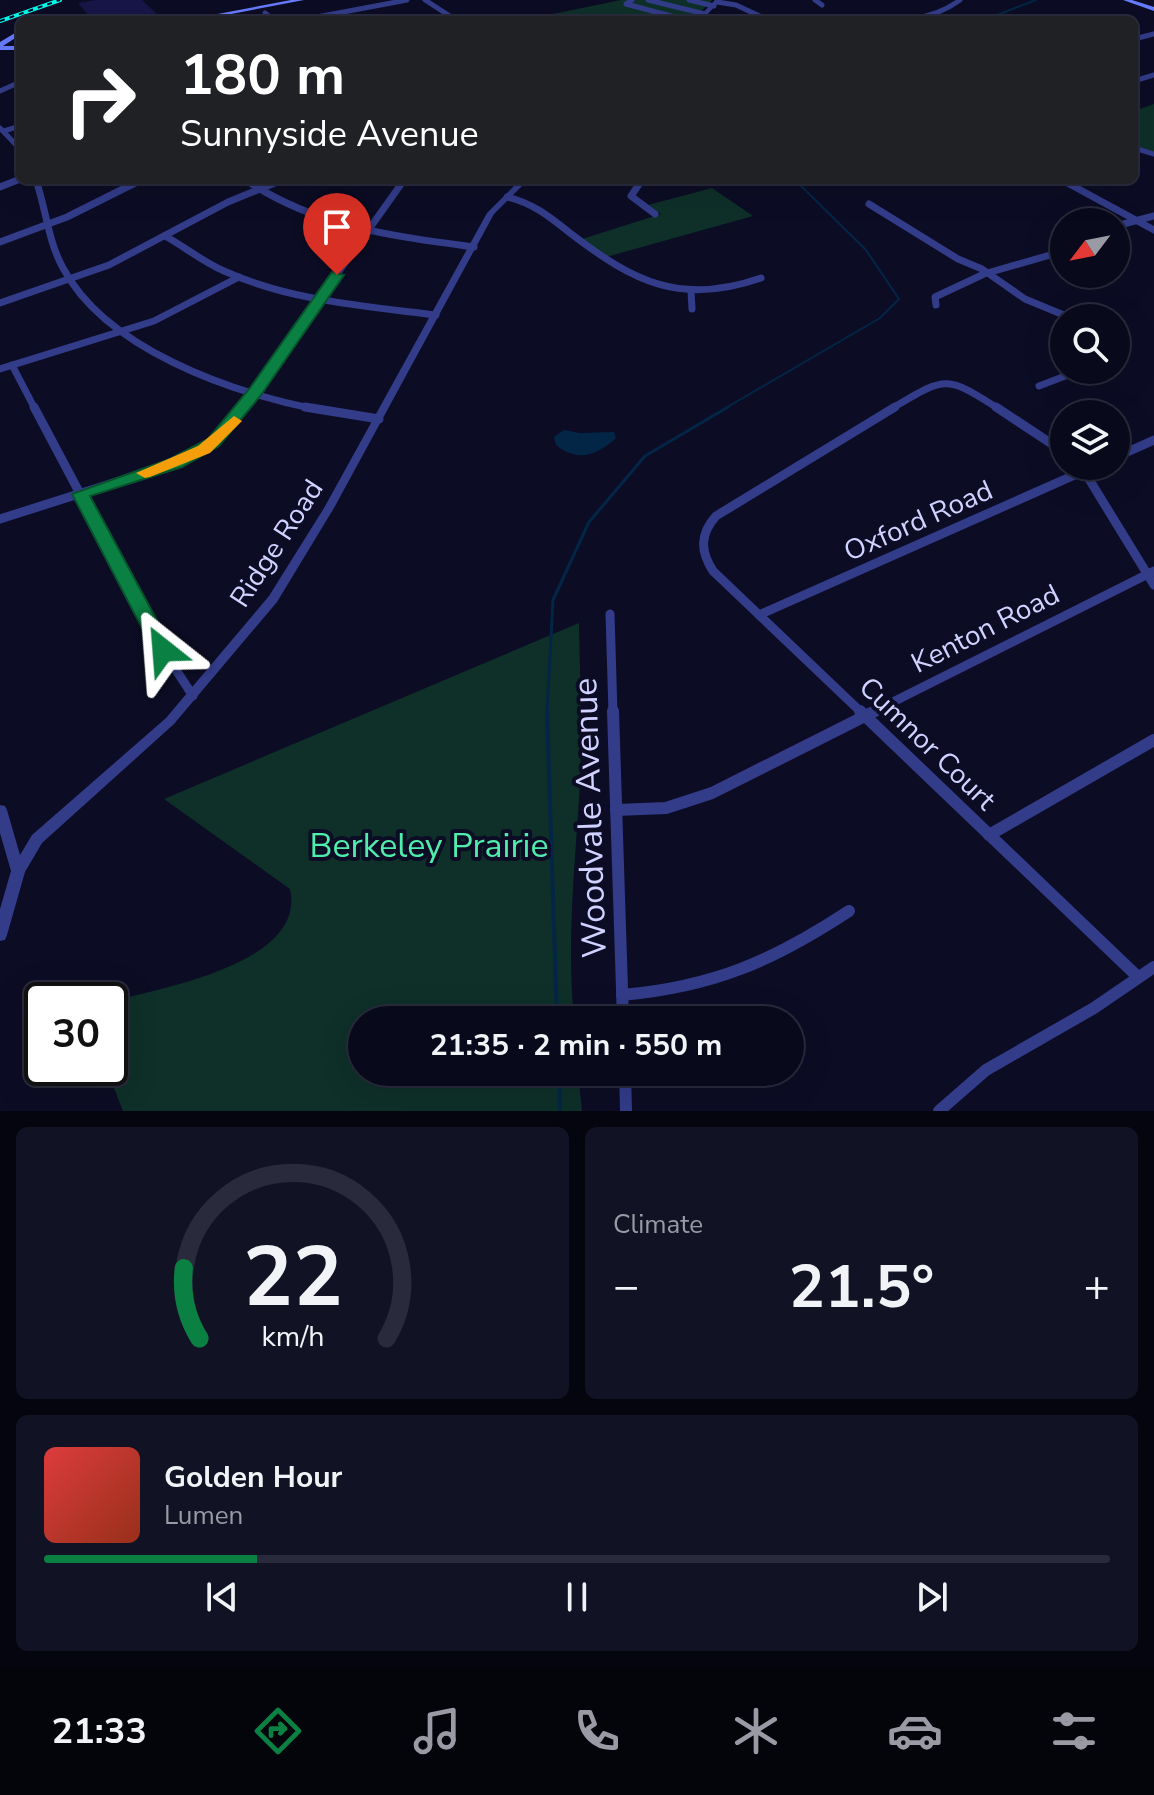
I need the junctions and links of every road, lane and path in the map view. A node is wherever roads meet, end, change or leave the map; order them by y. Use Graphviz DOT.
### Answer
graph roads {
  1 [pos="301,0"];
  2 [pos="315,0"];
  3 [pos="407,0"];
  4 [pos="425,0"];
  5 [pos="632,0"];
  6 [pos="648,0"];
  7 [pos="689,0"];
  8 [pos="815,0"];
  9 [pos="960,0"];
  10 [pos="1126,0"];
  11 [pos="716,3"];
  12 [pos="822,5"];
  13 [pos="1154,9"];
  14 [pos="265,13"];
  15 [pos="705,14"];
  16 [pos="211,16"];
  17 [pos="225,16"];
  18 [pos="268,16"];
  19 [pos="322,16"];
  20 [pos="450,16"];
  21 [pos="671,16"];
  22 [pos="759,16"];
  23 [pos="915,16"];
  24 [pos="2,130"];
  25 [pos="16,145"];
  26 [pos="37,184"];
  27 [pos="133,184"];
  28 [pos="251,184"];
  29 [pos="271,184"];
  30 [pos="401,184"];
  31 [pos="520,184"];
  32 [pos="639,184"];
  33 [pos="1070,184"];
  34 [pos="257,189"];
  35 [pos="507,197"];
  36 [pos="869,204"];
  37 [pos="655,214"];
  38 [pos="1154,216"];
  39 [pos="1140,221"];
  40 [pos="1130,223"];
  41 [pos="45,226"];
  42 [pos="1154,230"];
  43 [pos="368,232"];
  44 [pos="165,236"];
  45 [pos="0,242"];
  46 [pos="474,247"];
  47 [pos="1050,255"];
  48 [pos="989,273"];
  49 [pos="239,277"];
  50 [pos="761,278"];
  51 [pos="70,281"];
  52 [pos="691,291"];
  53 [pos="319,300"];
  54 [pos="0,303"];
  55 [pos="936,305"];
  56 [pos="692,309"];
  57 [pos="1050,309"];
  58 [pos="436,315"];
  59 [pos="124,332"];
  60 [pos="12,365"];
  61 [pos="0,369"];
  62 [pos="1050,382"];
  63 [pos="1039,386"];
  64 [pos="255,392"];
  65 [pos="379,419"];
  66 [pos="1154,440"];
  67 [pos="1050,443"];
  68 [pos="1130,451"];
  69 [pos="1056,480"];
  70 [pos="1090,480"];
  71 [pos="80,494"];
  72 [pos="0,519"];
  73 [pos="1151,573"];
  74 [pos="1154,585"];
  75 [pos="610,614"];
  76 [pos="759,615"];
  77 [pos="193,696"];
  78 [pos="865,716"];
  79 [pos="1154,740"];
  80 [pos="0,810"];
  81 [pos="616,810"];
  82 [pos="989,835"];
  83 [pos="18,871"];
  84 [pos="849,911"];
  85 [pos="0,935"];
  86 [pos="1154,967"];
  87 [pos="1138,977"];
  88 [pos="622,995"];
  89 [pos="622,1006"];
  90 [pos="625,1086"];
  91 [pos="626,1111"];
  92 [pos="939,1111"];
  1 -- 16 [label="main road"];
  2 -- 17 [label="main road"];
  3 -- 19 [label="street"];
  4 -- 20 [label="street"];
  5 -- 21 [label="street"];
  6 -- 15 [label="street"];
  7 -- 11 [label="street"];
  8 -- 12 [label="street"];
  9 -- 23 [label="street"];
  10 -- 13 [label="main road"];
  11 -- 15 [label="street"];
  11 -- 22 [label="street"];
  14 -- 18 [label="street"];
  24 -- 25 [label="street"];
  26 -- 41 [label="street"];
  27 -- 41 [label="street"];
  28 -- 34 [label="street"];
  29 -- 34 [label="street"];
  30 -- 43 [label="street"];
  31 -- 35 [label="street, Ridge Road"];
  32 -- 37 [label="street"];
  33 -- 39 [label="street"];
  34 -- 43 [label="street"];
  34 -- 44 [label="street"];
  35 -- 46 [label="street, Ridge Road"];
  35 -- 52 [label="street"];
  36 -- 48 [label="street"];
  38 -- 39 [label="street"];
  39 -- 40 [label="street"];
  39 -- 42 [label="street"];
  41 -- 45 [label="street"];
  41 -- 51 [label="street"];
  43 -- 46 [label="street"];
  43 -- 53 [label="street"];
  44 -- 49 [label="street"];
  44 -- 51 [label="street"];
  46 -- 58 [label="street, Ridge Road"];
  47 -- 48 [label="street"];
  48 -- 55 [label="street"];
  48 -- 57 [label="street"];
  49 -- 53 [label="street"];
  49 -- 59 [label="street"];
  50 -- 52 [label="street"];
  51 -- 54 [label="street"];
  51 -- 59 [label="street"];
  52 -- 56 [label="street"];
  53 -- 58 [label="street"];
  53 -- 64 [label="street"];
  58 -- 65 [label="street, Ridge Road"];
  59 -- 60 [label="street"];
  59 -- 64 [label="street"];
  60 -- 61 [label="street"];
  60 -- 71 [label="street"];
  62 -- 63 [label="street"];
  64 -- 65 [label="street"];
  64 -- 71 [label="street"];
  65 -- 77 [label="street, Ridge Road"];
  66 -- 68 [label="street"];
  67 -- 76 [label="street, Cumnor Court"];
  69 -- 76 [label="street, Oxford Road"];
  70 -- 73 [label="street"];
  71 -- 72 [label="street"];
  71 -- 77 [label="street"];
  73 -- 74 [label="street"];
  73 -- 78 [label="street, Kenton Road"];
  75 -- 81 [label="street, Woodvale Avenue"];
  76 -- 78 [label="street, Cumnor Court"];
  77 -- 83 [label="street, Ridge Road"];
  78 -- 81 [label="street, Kenton Road"];
  78 -- 82 [label="street, Cumnor Court"];
  79 -- 82 [label="street"];
  80 -- 83 [label="street"];
  81 -- 88 [label="street, Woodvale Avenue"];
  82 -- 87 [label="street, Cumnor Court"];
  83 -- 85 [label="street, Ridge Road"];
  84 -- 88 [label="street"];
  86 -- 87 [label="street"];
  87 -- 92 [label="street"];
  88 -- 89 [label="street, Woodvale Avenue"];
  90 -- 91 [label="street"];
}
